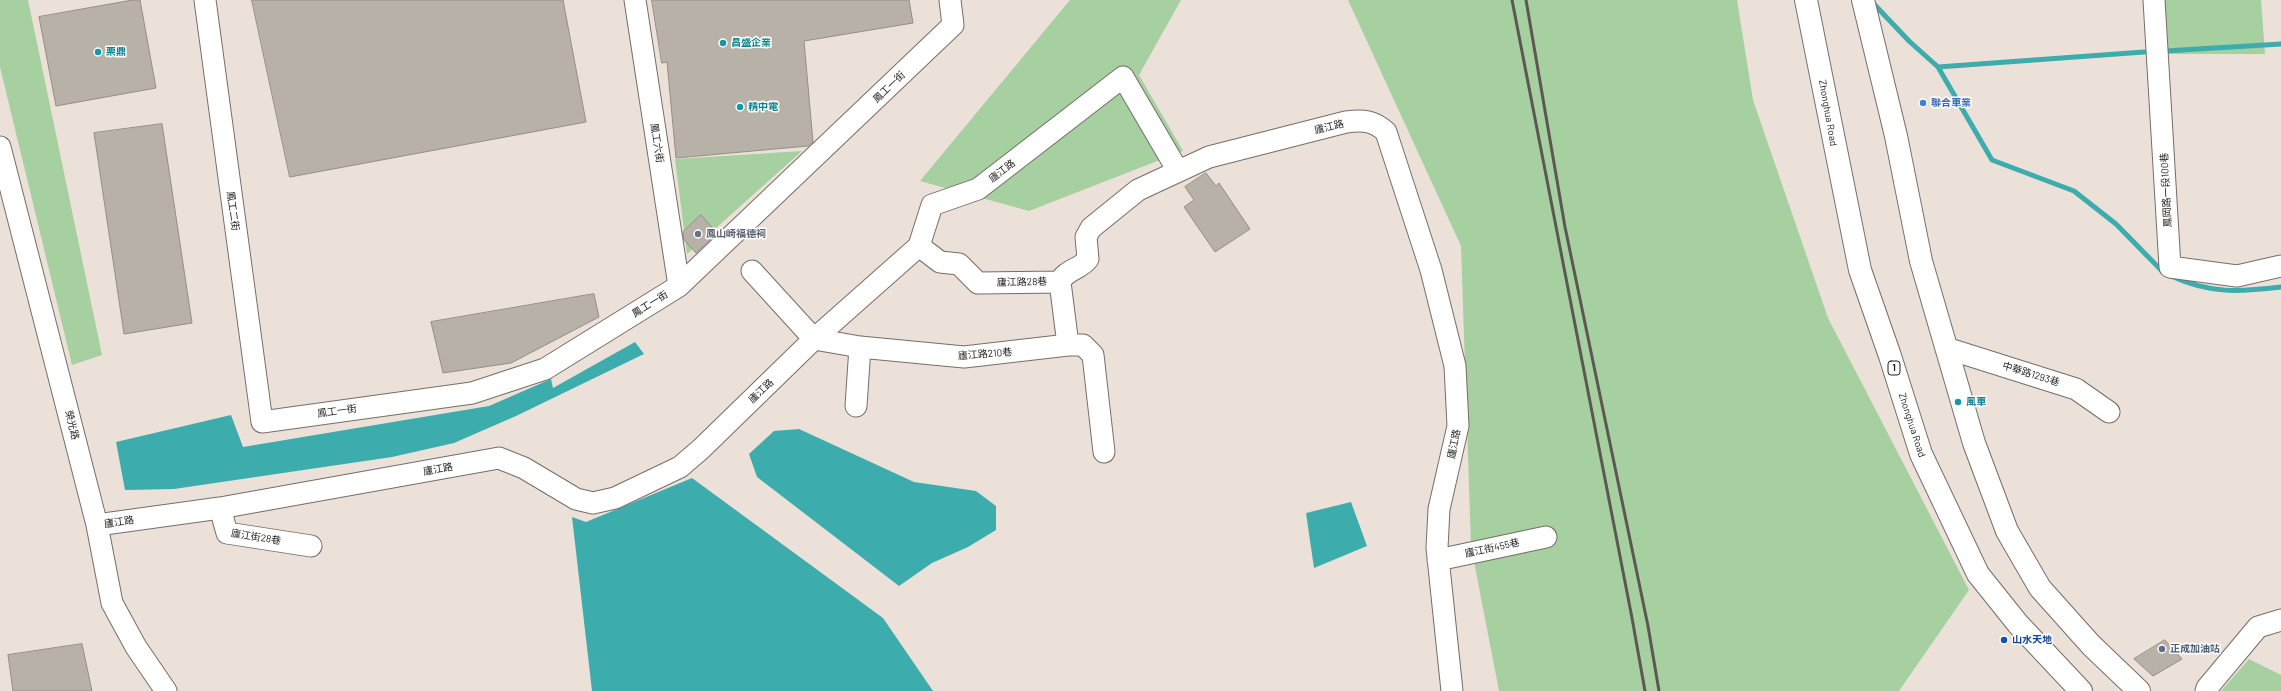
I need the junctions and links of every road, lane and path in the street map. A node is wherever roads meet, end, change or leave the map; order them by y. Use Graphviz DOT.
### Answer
graph roads {
  1 [pos="205,0"];
  2 [pos="635,0"];
  3 [pos="950,0"];
  4 [pos="1806,0"];
  5 [pos="2154,0"];
  6 [pos="1864,5"];
  7 [pos="0,147"];
  8 [pos="1178,171"];
  9 [pos="919,246"];
  10 [pos="2281,266"];
  11 [pos="752,271"];
  12 [pos="1060,282"];
  13 [pos="679,286"];
  14 [pos="814,339"];
  15 [pos="1068,345"];
  16 [pos="860,347"];
  17 [pos="1946,348"];
  18 [pos="856,406"];
  19 [pos="2109,412"];
  20 [pos="262,422"];
  21 [pos="1104,452"];
  22 [pos="220,508"];
  23 [pos="97,525"];
  24 [pos="1546,537"];
  25 [pos="311,546"];
  26 [pos="1438,560"];
  27 [pos="2281,620"];
  28 [pos="166,691"];
  29 [pos="1452,691"];
  30 [pos="2081,691"];
  31 [pos="2140,691"];
  32 [pos="2206,691"];
  1 -- 20 [label="street, 鳳工二街"];
  2 -- 13 [label="street, 鳳工六街"];
  3 -- 13 [label="street, 鳳工一街"];
  4 -- 30 [label="main road, Zhonghua Road / 1"];
  5 -- 10 [label="street, 鳳岡路一段100巷"];
  6 -- 17 [label="main road"];
  7 -- 23 [label="street, 榮光路"];
  8 -- 9 [label="street, 廬江路"];
  8 -- 12 [label="street, 廬江路28巷"];
  8 -- 26 [label="street, 廬江路"];
  9 -- 12 [label="street, 廬江路28巷"];
  9 -- 14 [label="street, 廬江路"];
  11 -- 14 [label="street"];
  12 -- 15 [label="street"];
  13 -- 20 [label="street, 鳳工一街"];
  14 -- 16 [label="street, 廬江路210巷"];
  14 -- 22 [label="street, 廬江路"];
  15 -- 16 [label="street, 廬江路210巷"];
  15 -- 21 [label="street, 廬江路210巷"];
  16 -- 18 [label="street"];
  17 -- 19 [label="street, 中華路1293巷"];
  17 -- 31 [label="main road"];
  22 -- 23 [label="street, 廬江路"];
  22 -- 25 [label="street, 廬江街28巷"];
  23 -- 28 [label="street, 榮光路"];
  24 -- 26 [label="street, 廬江街455巷"];
  26 -- 29 [label="street, 廬江路"];
  27 -- 32 [label="street"];
}
